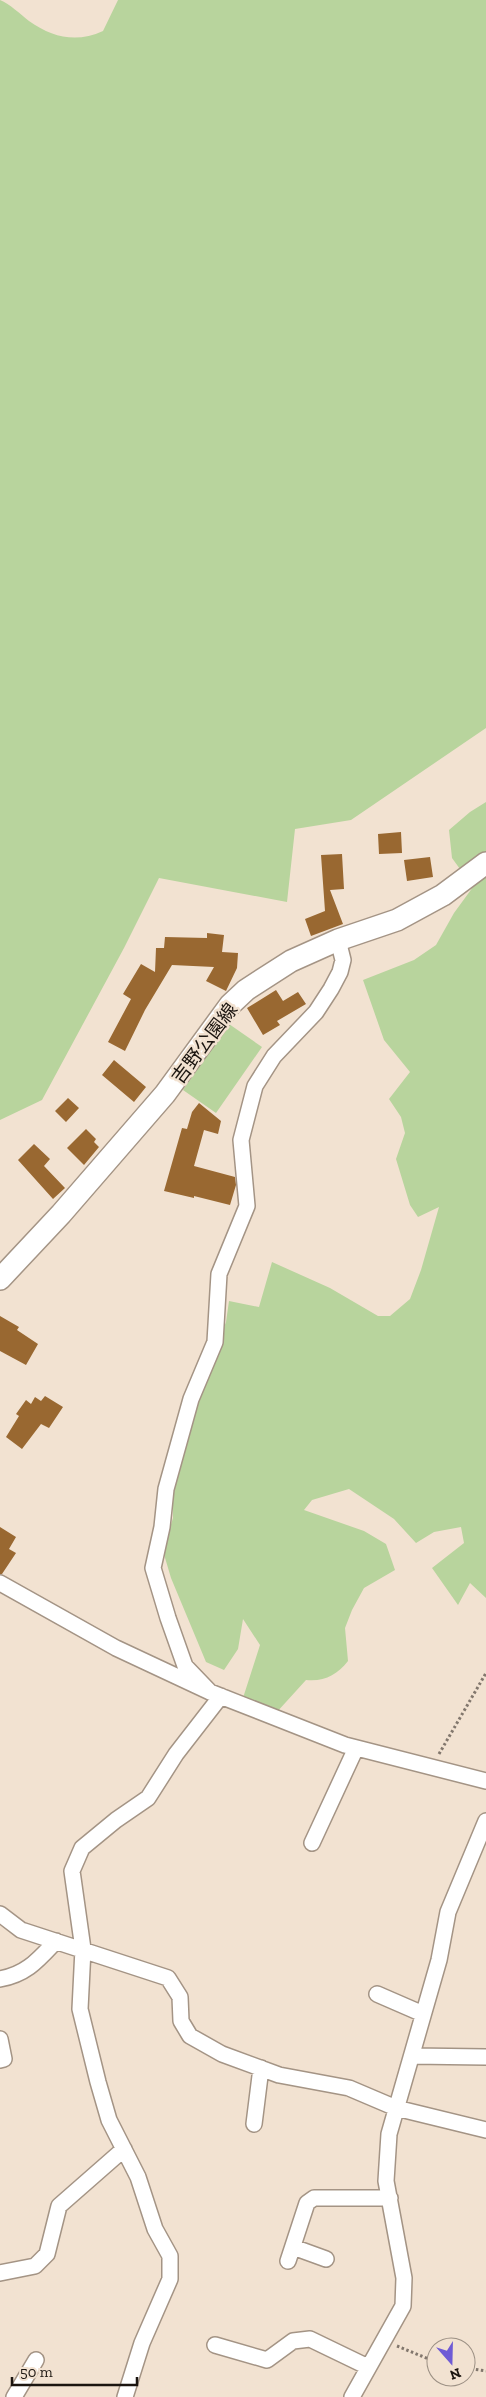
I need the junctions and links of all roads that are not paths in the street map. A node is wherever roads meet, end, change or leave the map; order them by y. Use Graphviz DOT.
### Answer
graph roads {
  1 [pos="486,863"];
  2 [pos="338,940"];
  3 [pos="0,1279"];
  4 [pos="2,1588"];
  5 [pos="216,1694"];
  6 [pos="356,1748"];
  7 [pos="486,1781"];
  8 [pos="486,1821"];
  9 [pos="312,1843"];
  10 [pos="0,1914"];
  11 [pos="56,1941"];
  12 [pos="83,1950"];
  13 [pos="0,1979"];
  14 [pos="378,1994"];
  15 [pos="423,2014"];
  16 [pos="0,2039"];
  17 [pos="412,2056"];
  18 [pos="486,2057"];
  19 [pos="0,2060"];
  20 [pos="261,2068"];
  21 [pos="396,2108"];
  22 [pos="254,2124"];
  23 [pos="486,2130"];
  24 [pos="124,2149"];
  25 [pos="390,2198"];
  26 [pos="326,2259"];
  27 [pos="0,2273"];
  28 [pos="215,2344"];
  29 [pos="36,2360"];
  30 [pos="368,2367"];
  31 [pos="14,2397"];
  32 [pos="125,2397"];
  33 [pos="352,2397"];
  1 -- 2 [label="main road, 吉野公園線"];
  2 -- 3 [label="main road, 吉野公園線"];
  2 -- 5 [label="street"];
  4 -- 5 [label="street"];
  5 -- 6 [label="street"];
  5 -- 12 [label="street"];
  6 -- 7 [label="street"];
  6 -- 9 [label="street"];
  8 -- 15 [label="street"];
  10 -- 11 [label="street"];
  11 -- 12 [label="street"];
  11 -- 13 [label="street"];
  12 -- 20 [label="street"];
  12 -- 24 [label="street"];
  14 -- 15 [label="street"];
  15 -- 17 [label="street"];
  16 -- 19 [label="street"];
  17 -- 18 [label="street"];
  17 -- 21 [label="street"];
  20 -- 21 [label="street"];
  20 -- 22 [label="street"];
  21 -- 23 [label="street"];
  21 -- 25 [label="street"];
  24 -- 27 [label="street"];
  24 -- 32 [label="street"];
  25 -- 26 [label="street"];
  25 -- 30 [label="street"];
  28 -- 30 [label="street"];
  29 -- 31 [label="street"];
  30 -- 33 [label="street"];
}
